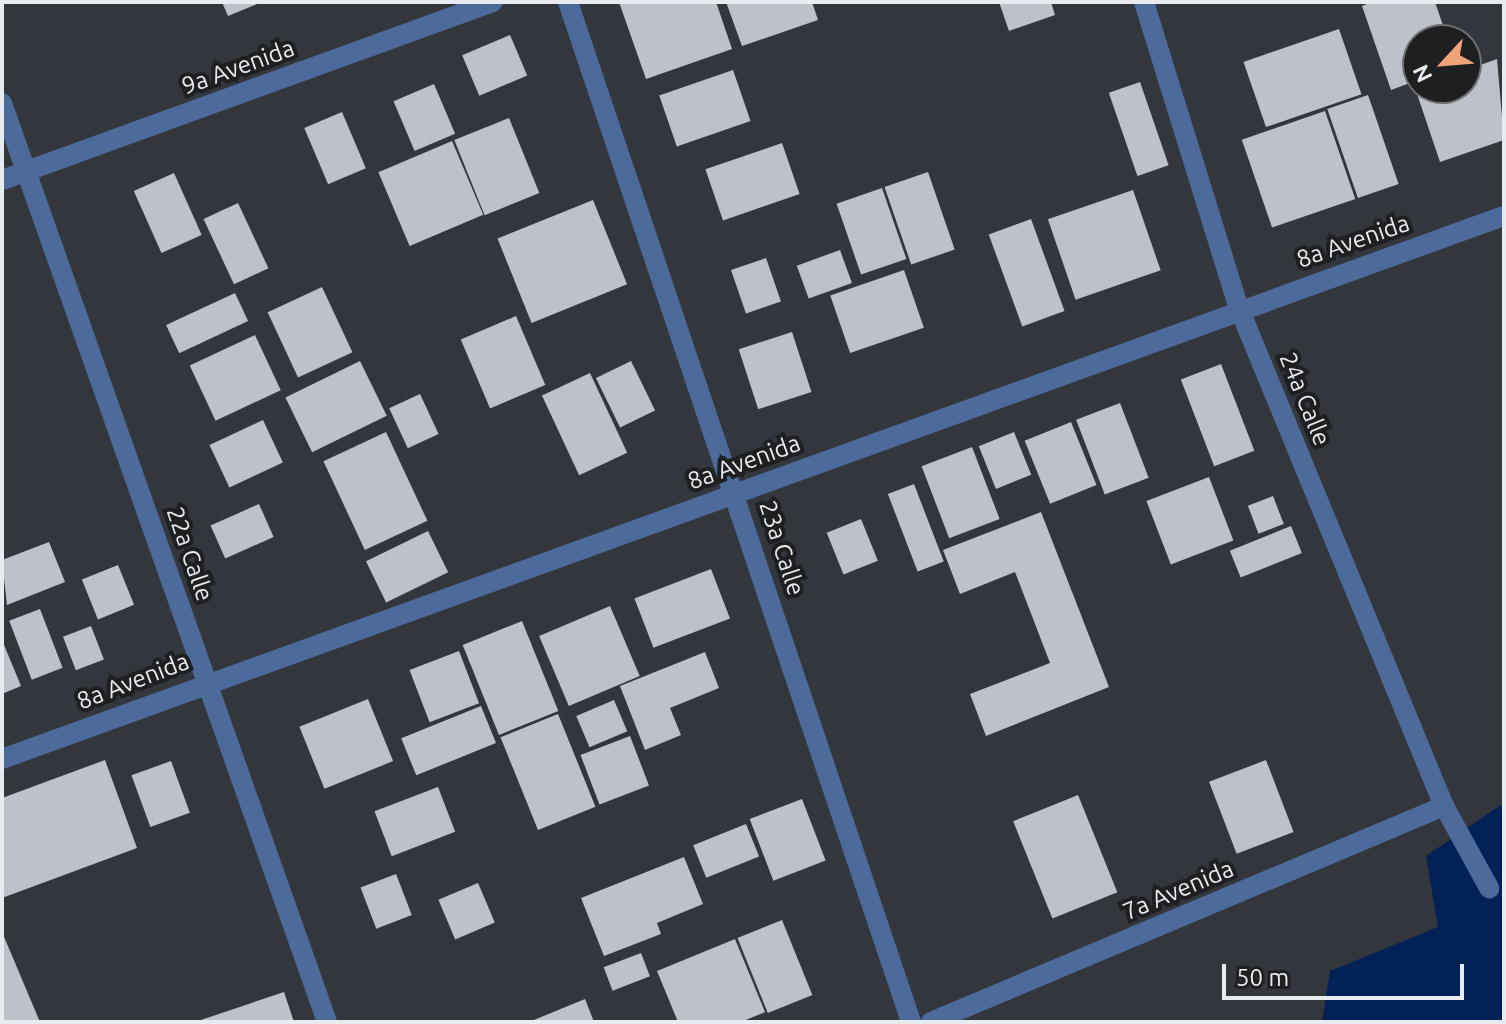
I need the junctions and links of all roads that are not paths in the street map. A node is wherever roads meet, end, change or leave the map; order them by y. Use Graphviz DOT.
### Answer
graph roads {
  1 [pos="493,2"];
  2 [pos="568,2"];
  3 [pos="1144,2"];
  4 [pos="2,103"];
  5 [pos="29,171"];
  6 [pos="2,180"];
  7 [pos="1504,216"];
  8 [pos="1239,308"];
  9 [pos="736,493"];
  10 [pos="207,680"];
  11 [pos="2,759"];
  12 [pos="1444,806"];
  13 [pos="1489,888"];
  14 [pos="327,1022"];
  15 [pos="911,1022"];
  16 [pos="931,1022"];
  1 -- 5 [label="street, 9a Avenida"];
  2 -- 9 [label="street, 23a Calle"];
  3 -- 8 [label="street, 24a Calle"];
  4 -- 5 [label="street, 22a Calle"];
  5 -- 6 [label="street, 9a Avenida"];
  5 -- 10 [label="street, 22a Calle"];
  7 -- 8 [label="street, 8a Avenida"];
  8 -- 9 [label="street, 8a Avenida"];
  8 -- 12 [label="street, 24a Calle"];
  9 -- 10 [label="street, 8a Avenida"];
  9 -- 15 [label="street, 23a Calle"];
  10 -- 11 [label="street, 8a Avenida"];
  10 -- 14 [label="street, 22a Calle"];
  12 -- 13 [label="street, 24a Calle"];
  12 -- 16 [label="street, 7a Avenida"];
}
